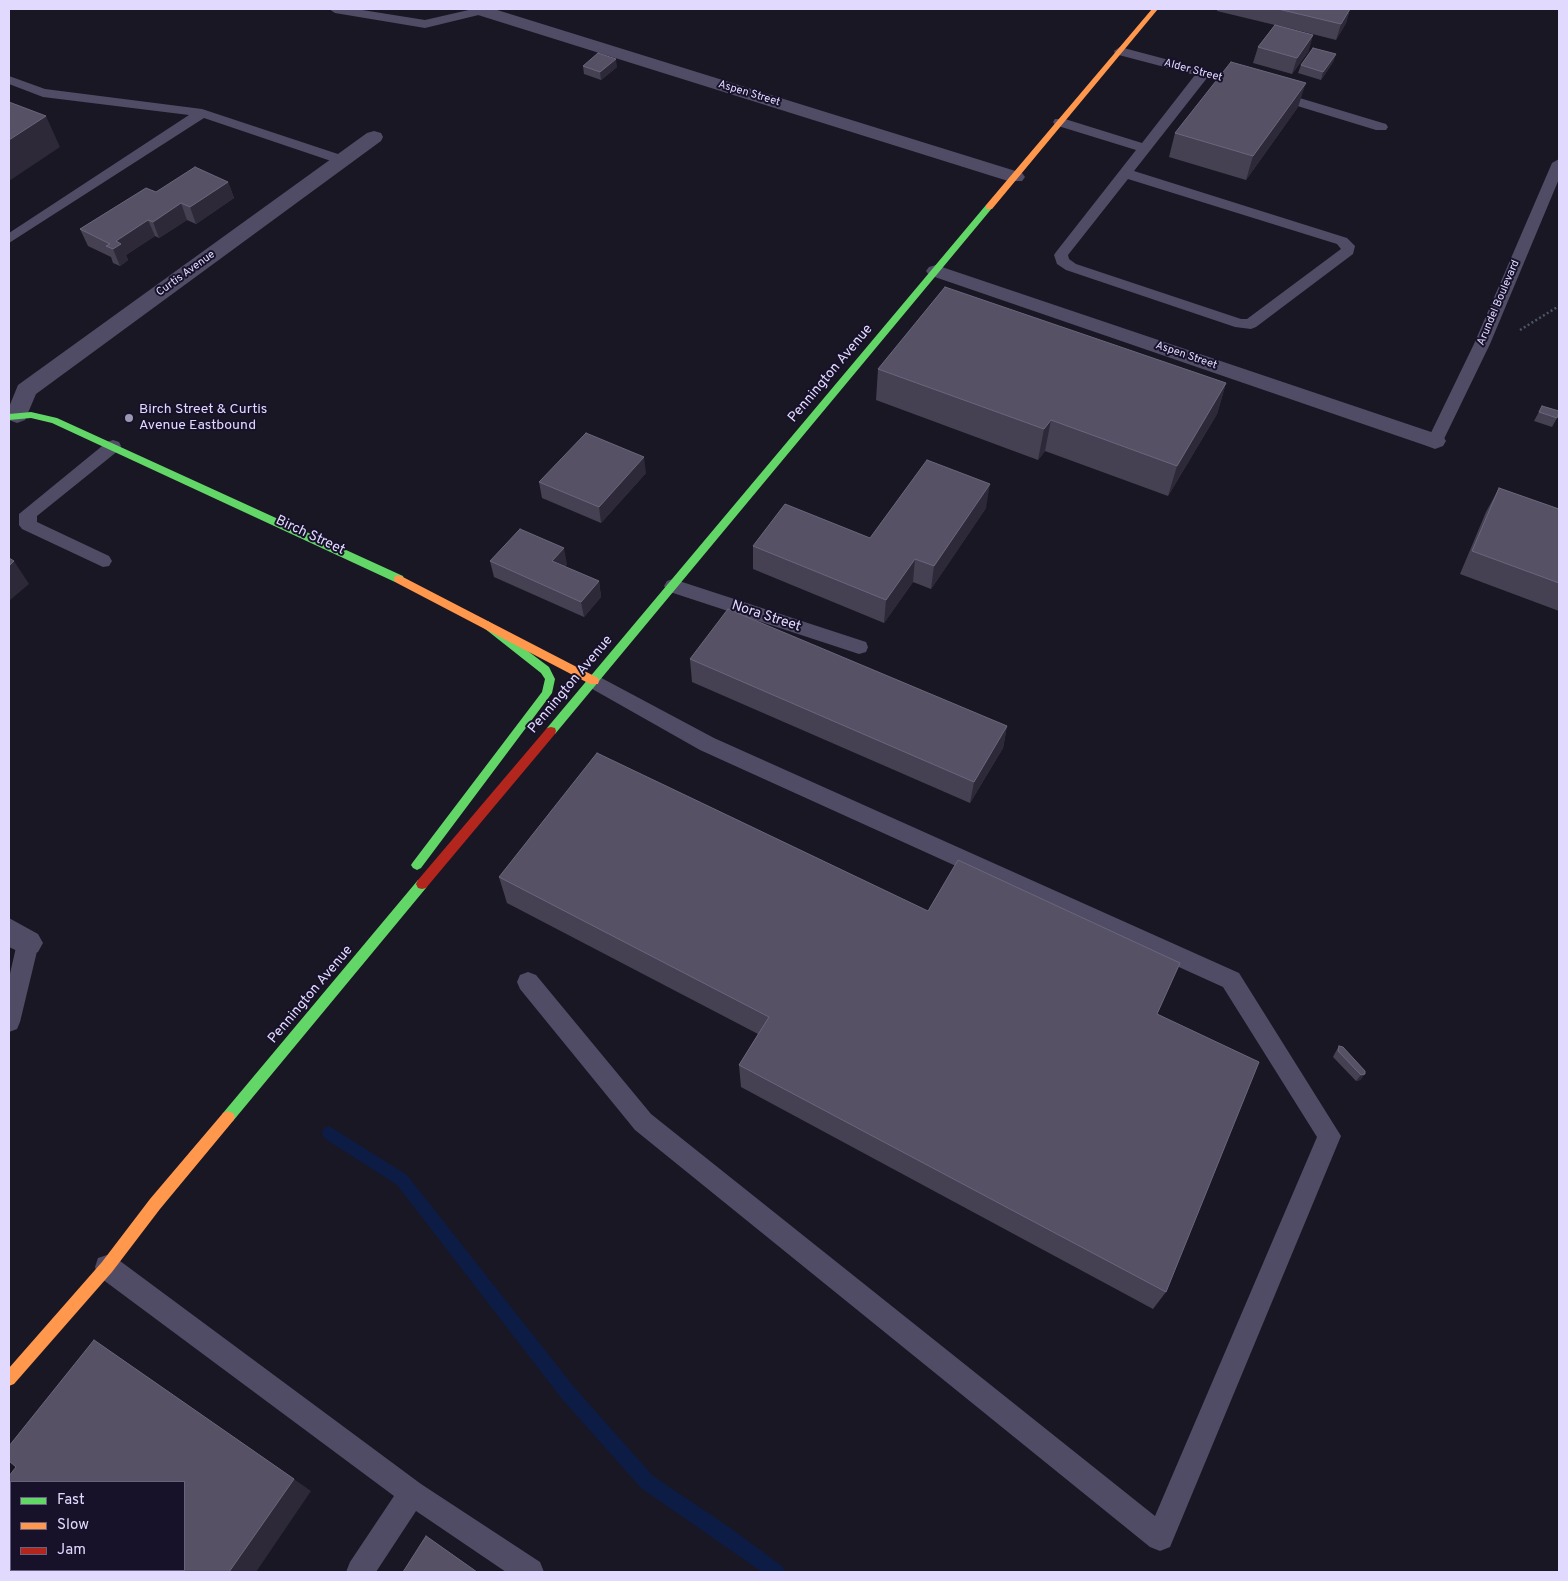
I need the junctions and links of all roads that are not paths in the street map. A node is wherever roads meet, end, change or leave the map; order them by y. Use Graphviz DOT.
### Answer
graph roads {
  1 [pos="335,9"];
  2 [pos="1155,9"];
  3 [pos="485,10"];
  4 [pos="1120,51"];
  5 [pos="1204,74"];
  6 [pos="9,80"];
  7 [pos="202,113"];
  8 [pos="1060,122"];
  9 [pos="1381,127"];
  10 [pos="374,137"];
  11 [pos="1145,148"];
  12 [pos="342,160"];
  13 [pos="1559,163"];
  14 [pos="1125,173"];
  15 [pos="1015,177"];
  16 [pos="9,239"];
  17 [pos="936,271"];
  18 [pos="18,389"];
  19 [pos="13,416"];
  20 [pos="1435,441"];
  21 [pos="113,446"];
  22 [pos="103,561"];
  23 [pos="673,586"];
  24 [pos="488,625"];
  25 [pos="859,647"];
  26 [pos="594,681"];
  27 [pos="409,875"];
  28 [pos="18,937"];
  29 [pos="342,961"];
  30 [pos="528,982"];
  31 [pos="9,1022"];
  32 [pos="155,1204"];
  33 [pos="107,1268"];
  34 [pos="9,1379"];
  35 [pos="412,1493"];
  36 [pos="360,1572"];
  37 [pos="530,1572"];
  1 -- 3 [label="lane"];
  2 -- 4 [label="main road, Pennington Avenue"];
  3 -- 15 [label="street, Aspen Street"];
  4 -- 5 [label="lane, Alder Street"];
  4 -- 8 [label="main road, Pennington Avenue"];
  5 -- 9 [label="lane, Alder Street"];
  5 -- 11 [label="lane"];
  6 -- 7 [label="lane"];
  7 -- 12 [label="lane"];
  7 -- 16 [label="lane"];
  8 -- 11 [label="lane"];
  8 -- 15 [label="main road, Pennington Avenue"];
  10 -- 12 [label="street, Curtis Avenue"];
  11 -- 14 [label="lane"];
  12 -- 18 [label="street, Curtis Avenue"];
  13 -- 20 [label="lane, Arundel Boulevard"];
  14 -- 14 [label="lane"];
  15 -- 17 [label="main road, Pennington Avenue"];
  17 -- 20 [label="street, Aspen Street"];
  17 -- 23 [label="main road, Pennington Avenue"];
  18 -- 19 [label="street, Curtis Avenue"];
  19 -- 21 [label="main road, Birch Street"];
  21 -- 22 [label="lane"];
  21 -- 24 [label="main road, Birch Street"];
  23 -- 25 [label="lane, Nora Street"];
  23 -- 26 [label="main road, Pennington Avenue"];
  24 -- 26 [label="main road, Birch Street"];
  24 -- 27 [label="main road"];
  26 -- 30 [label="lane"];
  26 -- 32 [label="main road, Pennington Avenue"];
  28 -- 31 [label="lane"];
  29 -- 32 [label="main road"];
  32 -- 33 [label="main road, Pennington Avenue"];
  33 -- 34 [label="main road, Pennington Avenue"];
  33 -- 35 [label="lane"];
  35 -- 36 [label="lane"];
  35 -- 37 [label="lane"];
}
